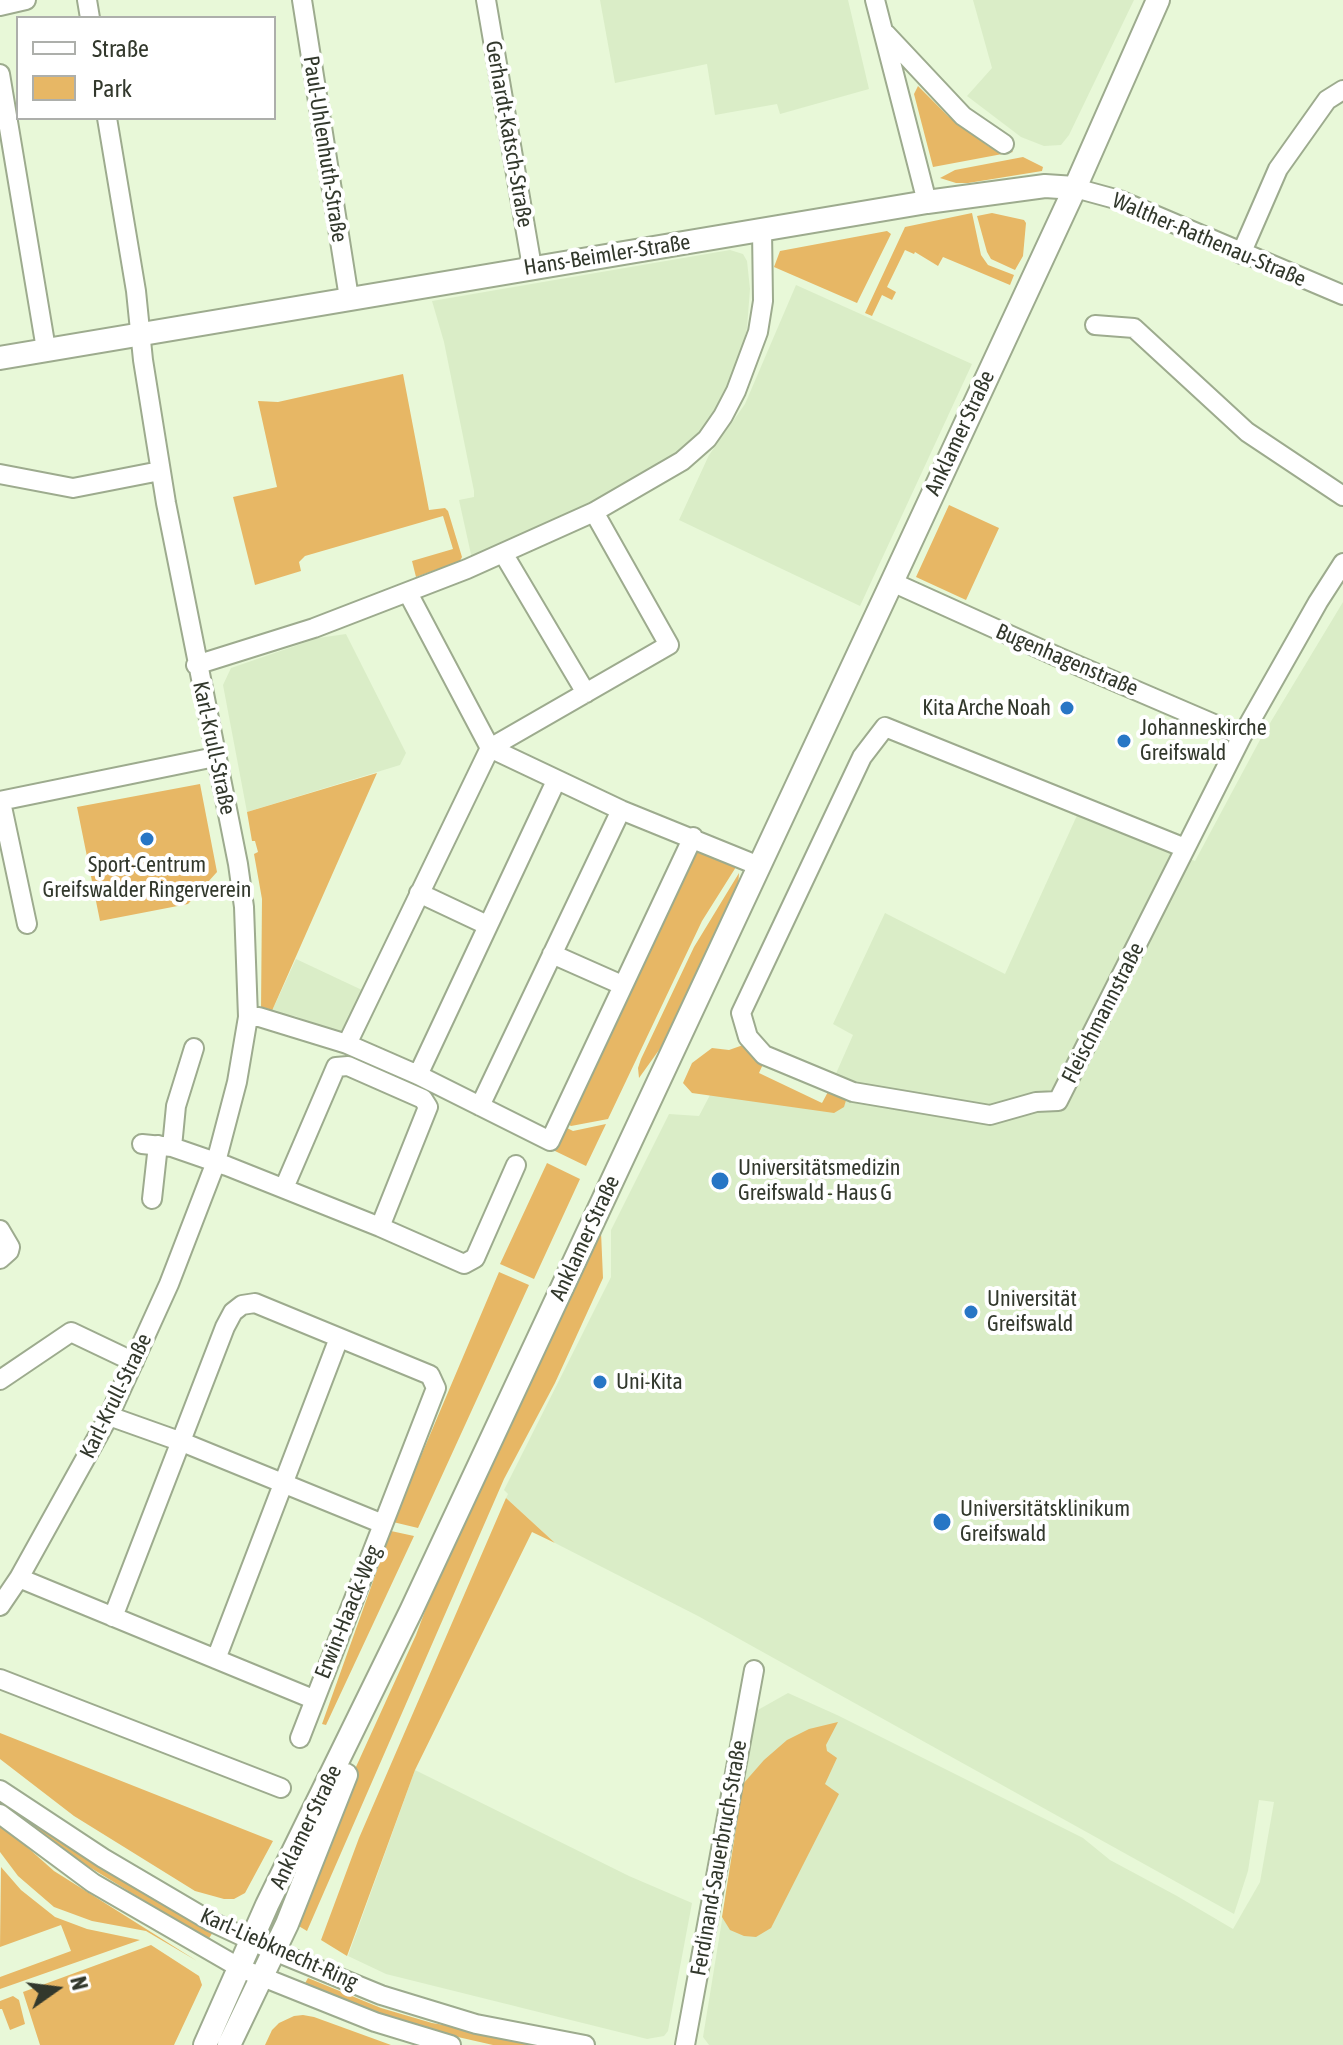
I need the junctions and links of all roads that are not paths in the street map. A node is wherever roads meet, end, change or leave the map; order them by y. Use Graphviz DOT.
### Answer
graph roads {
  1 [pos="26,0"];
  2 [pos="302,0"];
  3 [pos="486,0"];
  4 [pos="875,0"];
  5 [pos="1158,0"];
  6 [pos="0,6"];
  7 [pos="884,32"];
  8 [pos="0,74"];
  9 [pos="1343,90"];
  10 [pos="107,120"];
  11 [pos="1004,144"];
  12 [pos="1075,188"];
  13 [pos="927,202"];
  14 [pos="762,230"];
  15 [pos="1241,254"];
  16 [pos="532,267"];
  17 [pos="1343,295"];
  18 [pos="349,298"];
  19 [pos="1095,325"];
  20 [pos="141,333"];
  21 [pos="46,349"];
  22 [pos="0,358"];
  23 [pos="160,471"];
  24 [pos="0,474"];
  25 [pos="1343,496"];
  26 [pos="594,512"];
  27 [pos="503,553"];
  28 [pos="1343,563"];
  29 [pos="892,582"];
  30 [pos="408,593"];
  31 [pos="196,665"];
  32 [pos="586,693"];
  33 [pos="1242,736"];
  34 [pos="490,748"];
  35 [pos="215,757"];
  36 [pos="556,781"];
  37 [pos="0,802"];
  38 [pos="621,810"];
  39 [pos="693,837"];
  40 [pos="1185,848"];
  41 [pos="759,866"];
  42 [pos="419,893"];
  43 [pos="27,924"];
  44 [pos="487,925"];
  45 [pos="552,954"];
  46 [pos="622,985"];
  47 [pos="248,1017"];
  48 [pos="347,1044"];
  49 [pos="194,1048"];
  50 [pos="418,1075"];
  51 [pos="480,1106"];
  52 [pos="157,1145"];
  53 [pos="216,1162"];
  54 [pos="516,1165"];
  55 [pos="284,1188"];
  56 [pos="152,1199"];
  57 [pos="380,1227"];
  58 [pos="0,1230"];
  59 [pos="0,1259"];
  60 [pos="339,1338"];
  61 [pos="134,1362"];
  62 [pos="0,1380"];
  63 [pos="109,1416"];
  64 [pos="182,1442"];
  65 [pos="283,1483"];
  66 [pos="383,1524"];
  67 [pos="19,1578"];
  68 [pos="0,1606"];
  69 [pos="411,1611"];
  70 [pos="113,1617"];
  71 [pos="216,1659"];
  72 [pos="754,1670"];
  73 [pos="0,1679"];
  74 [pos="313,1699"];
  75 [pos="300,1738"];
  76 [pos="281,1788"];
  77 [pos="0,1790"];
  78 [pos="0,1814"];
  79 [pos="252,1941"];
  80 [pos="274,1951"];
  81 [pos="250,1973"];
  82 [pos="205,2045"];
  83 [pos="229,2045"];
  84 [pos="451,2045"];
  85 [pos="585,2045"];
  86 [pos="685,2045"];
  1 -- 6 [label="street"];
  2 -- 18 [label="street, Paul-Uhlenhuth-Straße"];
  3 -- 16 [label="street, Gerhardt-Katsch-Straße"];
  4 -- 7 [label="street"];
  5 -- 12 [label="main road, Anklamer Straße"];
  7 -- 11 [label="street"];
  7 -- 13 [label="street"];
  8 -- 21 [label="street"];
  9 -- 15 [label="street"];
  10 -- 20 [label="street"];
  12 -- 13 [label="main road, Hans-Beimler-Straße"];
  12 -- 15 [label="street, Walther-Rathenau-Straße"];
  12 -- 29 [label="main road, Anklamer Straße"];
  13 -- 14 [label="main road, Hans-Beimler-Straße"];
  14 -- 16 [label="main road, Hans-Beimler-Straße"];
  14 -- 26 [label="street"];
  15 -- 17 [label="street, Walther-Rathenau-Straße"];
  16 -- 18 [label="main road, Hans-Beimler-Straße"];
  18 -- 20 [label="main road, Hans-Beimler-Straße"];
  19 -- 25 [label="street"];
  20 -- 21 [label="main road, Hans-Beimler-Straße"];
  20 -- 23 [label="street, Karl-Krull-Straße"];
  21 -- 22 [label="main road, Hans-Beimler-Straße"];
  23 -- 24 [label="street"];
  23 -- 31 [label="street, Karl-Krull-Straße"];
  26 -- 27 [label="street"];
  26 -- 32 [label="street"];
  27 -- 30 [label="street"];
  27 -- 32 [label="street"];
  28 -- 33 [label="street, Fleischmannstraße"];
  29 -- 33 [label="street, Bugenhagenstraße"];
  29 -- 41 [label="main road, Anklamer Straße"];
  30 -- 31 [label="street"];
  30 -- 34 [label="street"];
  31 -- 35 [label="street, Karl-Krull-Straße"];
  32 -- 34 [label="street"];
  33 -- 40 [label="street, Fleischmannstraße"];
  34 -- 36 [label="street"];
  34 -- 42 [label="street"];
  35 -- 37 [label="street"];
  35 -- 47 [label="street, Karl-Krull-Straße"];
  36 -- 38 [label="street"];
  36 -- 44 [label="street"];
  37 -- 43 [label="street"];
  38 -- 39 [label="street"];
  38 -- 45 [label="street"];
  39 -- 41 [label="street"];
  39 -- 46 [label="street"];
  40 -- 40 [label="street, Fleischmannstraße"];
  41 -- 69 [label="main road, Anklamer Straße"];
  42 -- 44 [label="street"];
  42 -- 48 [label="street"];
  44 -- 50 [label="street"];
  45 -- 46 [label="street"];
  45 -- 51 [label="street"];
  46 -- 51 [label="street"];
  47 -- 48 [label="street"];
  47 -- 53 [label="street, Karl-Krull-Straße"];
  48 -- 50 [label="street"];
  49 -- 52 [label="street"];
  50 -- 51 [label="street"];
  52 -- 53 [label="street"];
  52 -- 56 [label="street"];
  53 -- 55 [label="street"];
  53 -- 61 [label="street, Karl-Krull-Straße"];
  54 -- 57 [label="street"];
  55 -- 57 [label="street"];
  55 -- 57 [label="street"];
  58 -- 59 [label="street"];
  60 -- 64 [label="street, Erwin-Haack-Weg"];
  60 -- 65 [label="street"];
  60 -- 66 [label="street, Erwin-Haack-Weg"];
  61 -- 62 [label="street"];
  61 -- 63 [label="street, Karl-Krull-Straße"];
  63 -- 64 [label="street, Erwin-Haack-Weg"];
  63 -- 67 [label="street, Karl-Krull-Straße"];
  64 -- 65 [label="street, Erwin-Haack-Weg"];
  64 -- 70 [label="street, Erwin-Haack-Weg"];
  65 -- 66 [label="street, Erwin-Haack-Weg"];
  65 -- 71 [label="street"];
  66 -- 74 [label="street, Erwin-Haack-Weg"];
  67 -- 68 [label="street, Karl-Krull-Straße"];
  67 -- 70 [label="street"];
  69 -- 79 [label="main road, Anklamer Straße"];
  69 -- 80 [label="main road, Anklamer Straße"];
  70 -- 71 [label="street"];
  71 -- 74 [label="street"];
  72 -- 86 [label="street, Ferdinand-Sauerbruch-Straße"];
  73 -- 76 [label="street"];
  74 -- 75 [label="street, Erwin-Haack-Weg"];
  77 -- 79 [label="street, Karl-Liebknecht-Ring"];
  78 -- 81 [label="street, Karl-Liebknecht-Ring"];
  79 -- 80 [label="street, Karl-Liebknecht-Ring"];
  79 -- 81 [label="main road, Anklamer Straße"];
  80 -- 81 [label="main road, Anklamer Straße"];
  80 -- 85 [label="street, Karl-Liebknecht-Ring"];
  81 -- 82 [label="main road, Anklamer Straße"];
  81 -- 83 [label="main road, Anklamer Straße"];
  81 -- 84 [label="street, Karl-Liebknecht-Ring"];
}
